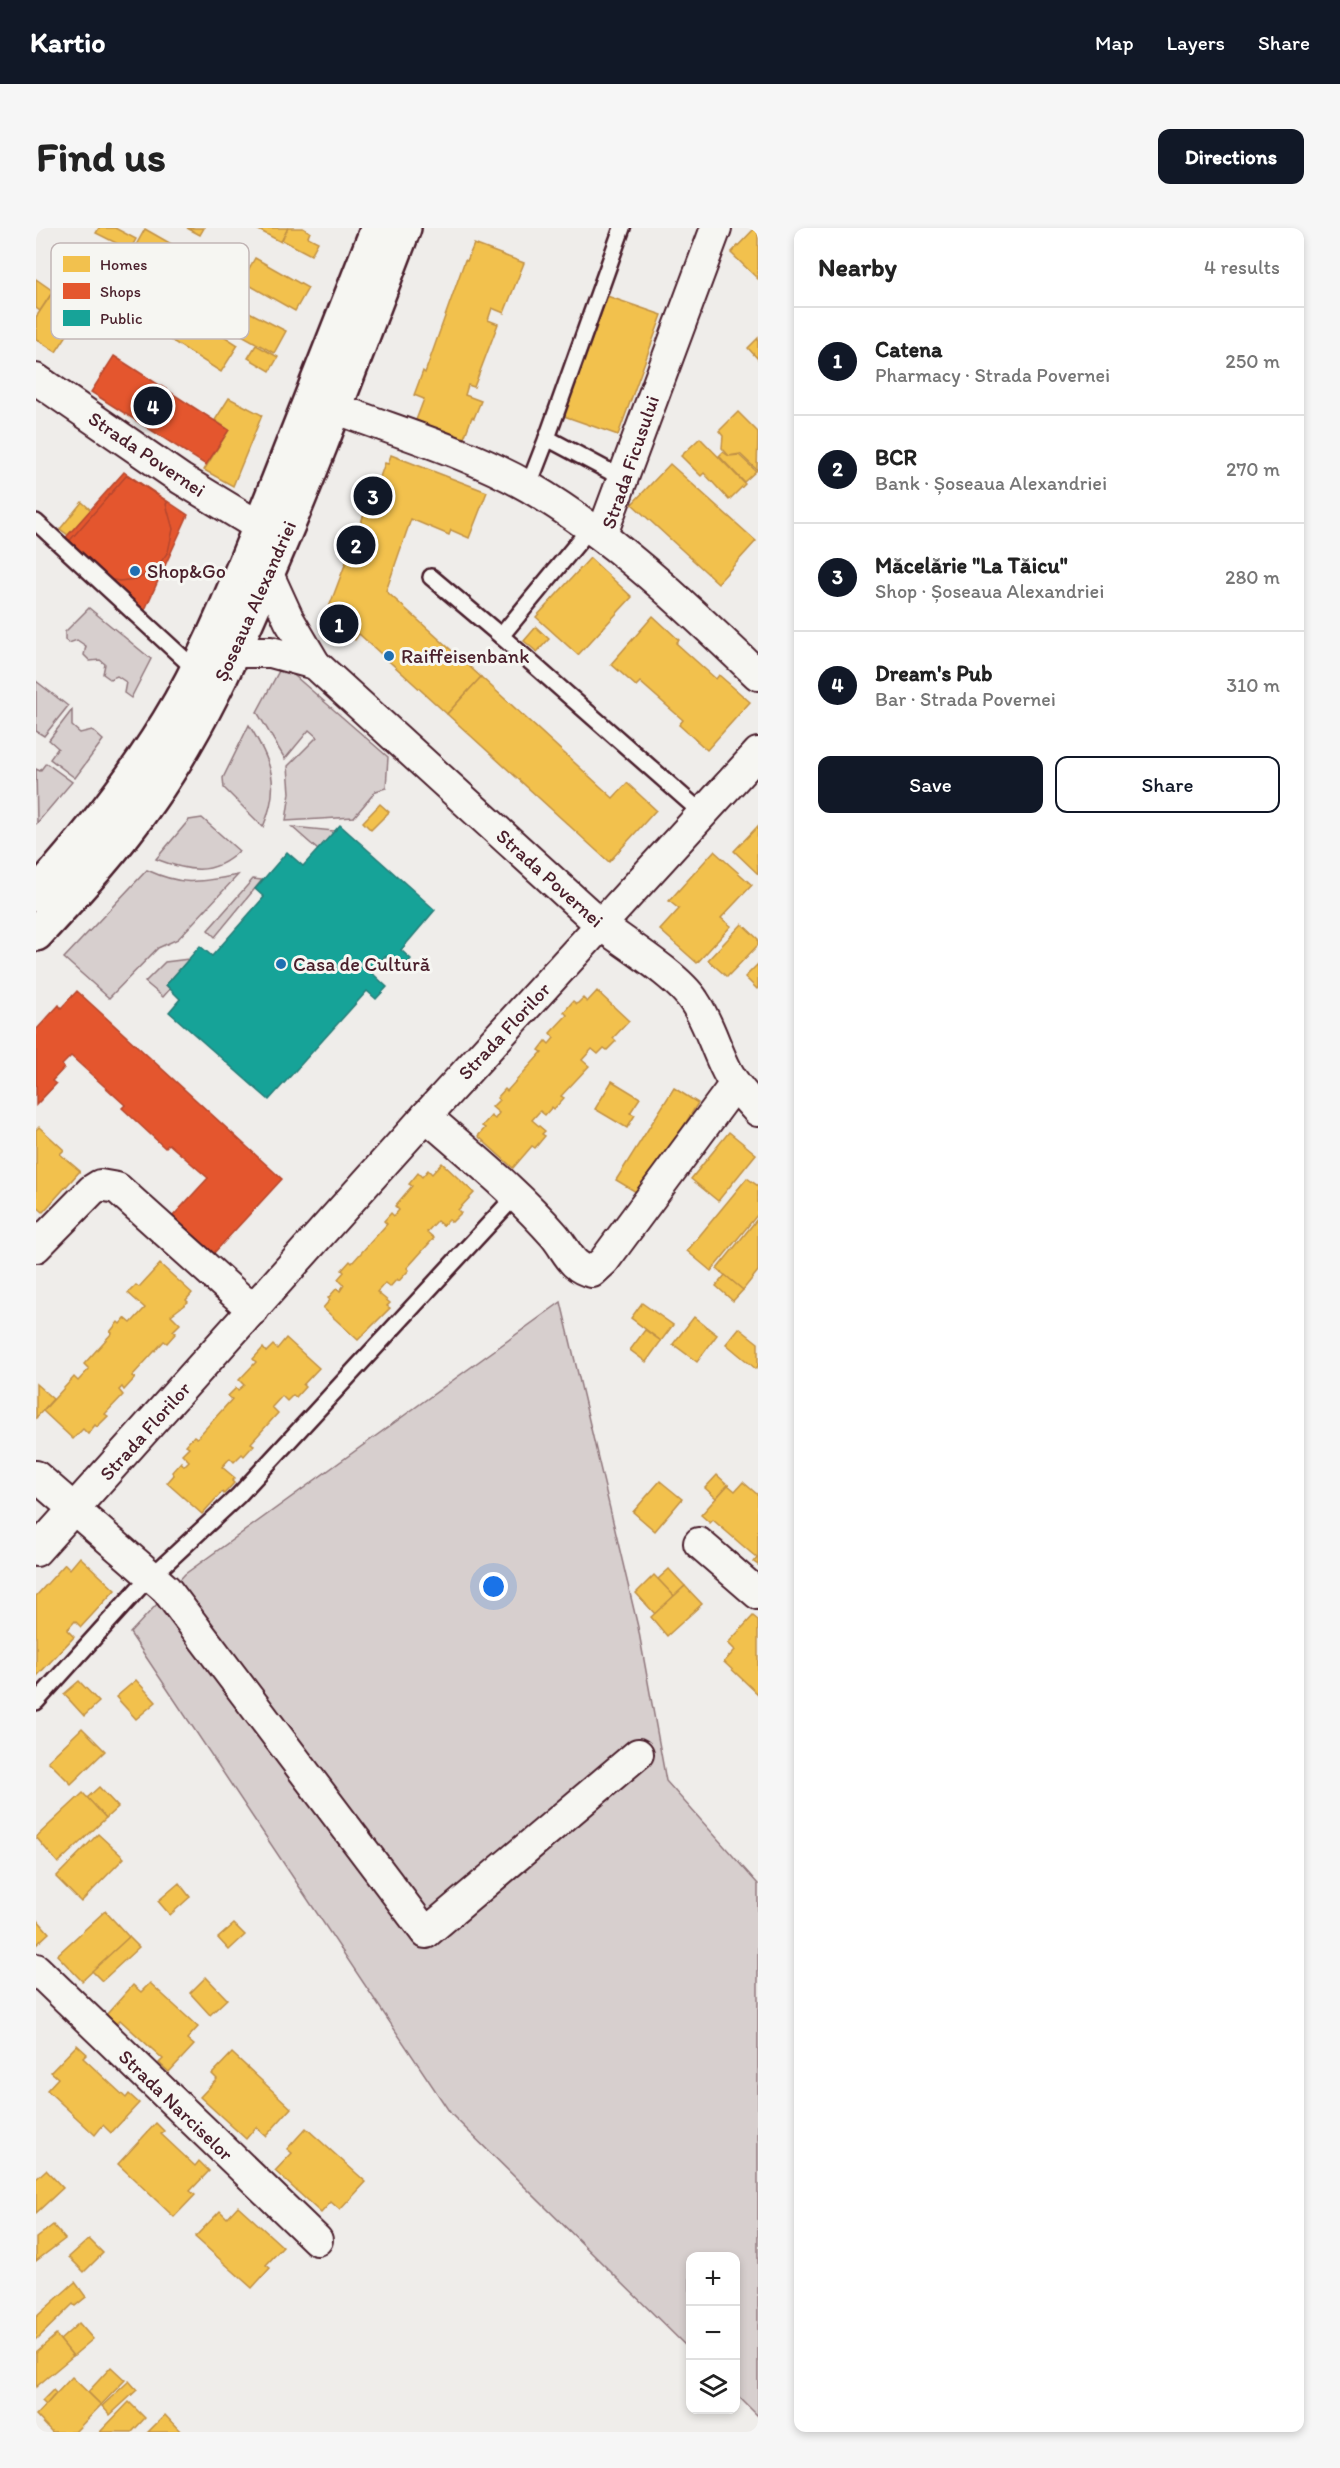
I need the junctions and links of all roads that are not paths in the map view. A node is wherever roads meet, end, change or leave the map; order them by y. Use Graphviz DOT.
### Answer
graph roads {
  1 [pos="378,228"];
  2 [pos="404,228"];
  3 [pos="622,228"];
  4 [pos="716,228"];
  5 [pos="36,379"];
  6 [pos="334,408"];
  7 [pos="547,438"];
  8 [pos="622,478"];
  9 [pos="528,487"];
  10 [pos="36,522"];
  11 [pos="260,527"];
  12 [pos="596,530"];
  13 [pos="267,574"];
  14 [pos="431,576"];
  15 [pos="501,636"];
  16 [pos="233,652"];
  17 [pos="315,664"];
  18 [pos="196,670"];
  19 [pos="758,675"];
  20 [pos="758,753"];
  21 [pos="703,814"];
  22 [pos="39,886"];
  23 [pos="601,926"];
  24 [pos="36,934"];
  25 [pos="735,1084"];
  26 [pos="758,1111"];
  27 [pos="426,1116"];
  28 [pos="516,1195"];
  29 [pos="36,1247"];
  30 [pos="253,1310"];
  31 [pos="36,1476"];
  32 [pos="75,1509"];
  33 [pos="699,1543"];
  34 [pos="36,1551"];
  35 [pos="152,1575"];
  36 [pos="758,1594"];
  37 [pos="36,1702"];
  38 [pos="638,1754"];
  39 [pos="36,1969"];
  40 [pos="317,2240"];
  1 -- 11 [label="highway, Șoseaua Alexandriei"];
  2 -- 6 [label="highway, Șoseaua Alexandriei"];
  3 -- 7 [label="lane"];
  4 -- 8 [label="street, Strada Ficusului"];
  5 -- 11 [label="street, Strada Povernei"];
  6 -- 9 [label="street"];
  6 -- 13 [label="highway, Șoseaua Alexandriei"];
  7 -- 8 [label="lane"];
  7 -- 9 [label="lane"];
  8 -- 12 [label="street, Strada Ficusului"];
  9 -- 12 [label="street"];
  10 -- 18 [label="lane"];
  11 -- 18 [label="highway, Șoseaua Alexandriei"];
  12 -- 15 [label="lane"];
  12 -- 19 [label="street, Strada Ficusului"];
  13 -- 16 [label="highway, Șoseaua Alexandriei"];
  13 -- 17 [label="street"];
  14 -- 15 [label="lane"];
  15 -- 21 [label="lane"];
  16 -- 17 [label="street"];
  16 -- 24 [label="highway, Șoseaua Alexandriei"];
  17 -- 23 [label="street, Strada Povernei"];
  18 -- 22 [label="highway, Șoseaua Alexandriei"];
  20 -- 21 [label="street, Strada Florilor"];
  21 -- 23 [label="street, Strada Florilor"];
  23 -- 25 [label="street, Strada Povernei"];
  23 -- 27 [label="street, Strada Florilor"];
  25 -- 26 [label="street, Strada Povernei"];
  25 -- 28 [label="street"];
  27 -- 28 [label="street"];
  27 -- 30 [label="street, Strada Florilor"];
  28 -- 35 [label="lane"];
  29 -- 30 [label="street"];
  30 -- 32 [label="street, Strada Florilor"];
  31 -- 32 [label="street"];
  32 -- 34 [label="street, Strada Florilor"];
  32 -- 35 [label="street"];
  33 -- 36 [label="street"];
  35 -- 37 [label="lane"];
  35 -- 38 [label="street"];
  39 -- 40 [label="street, Strada Narciselor"];
}
